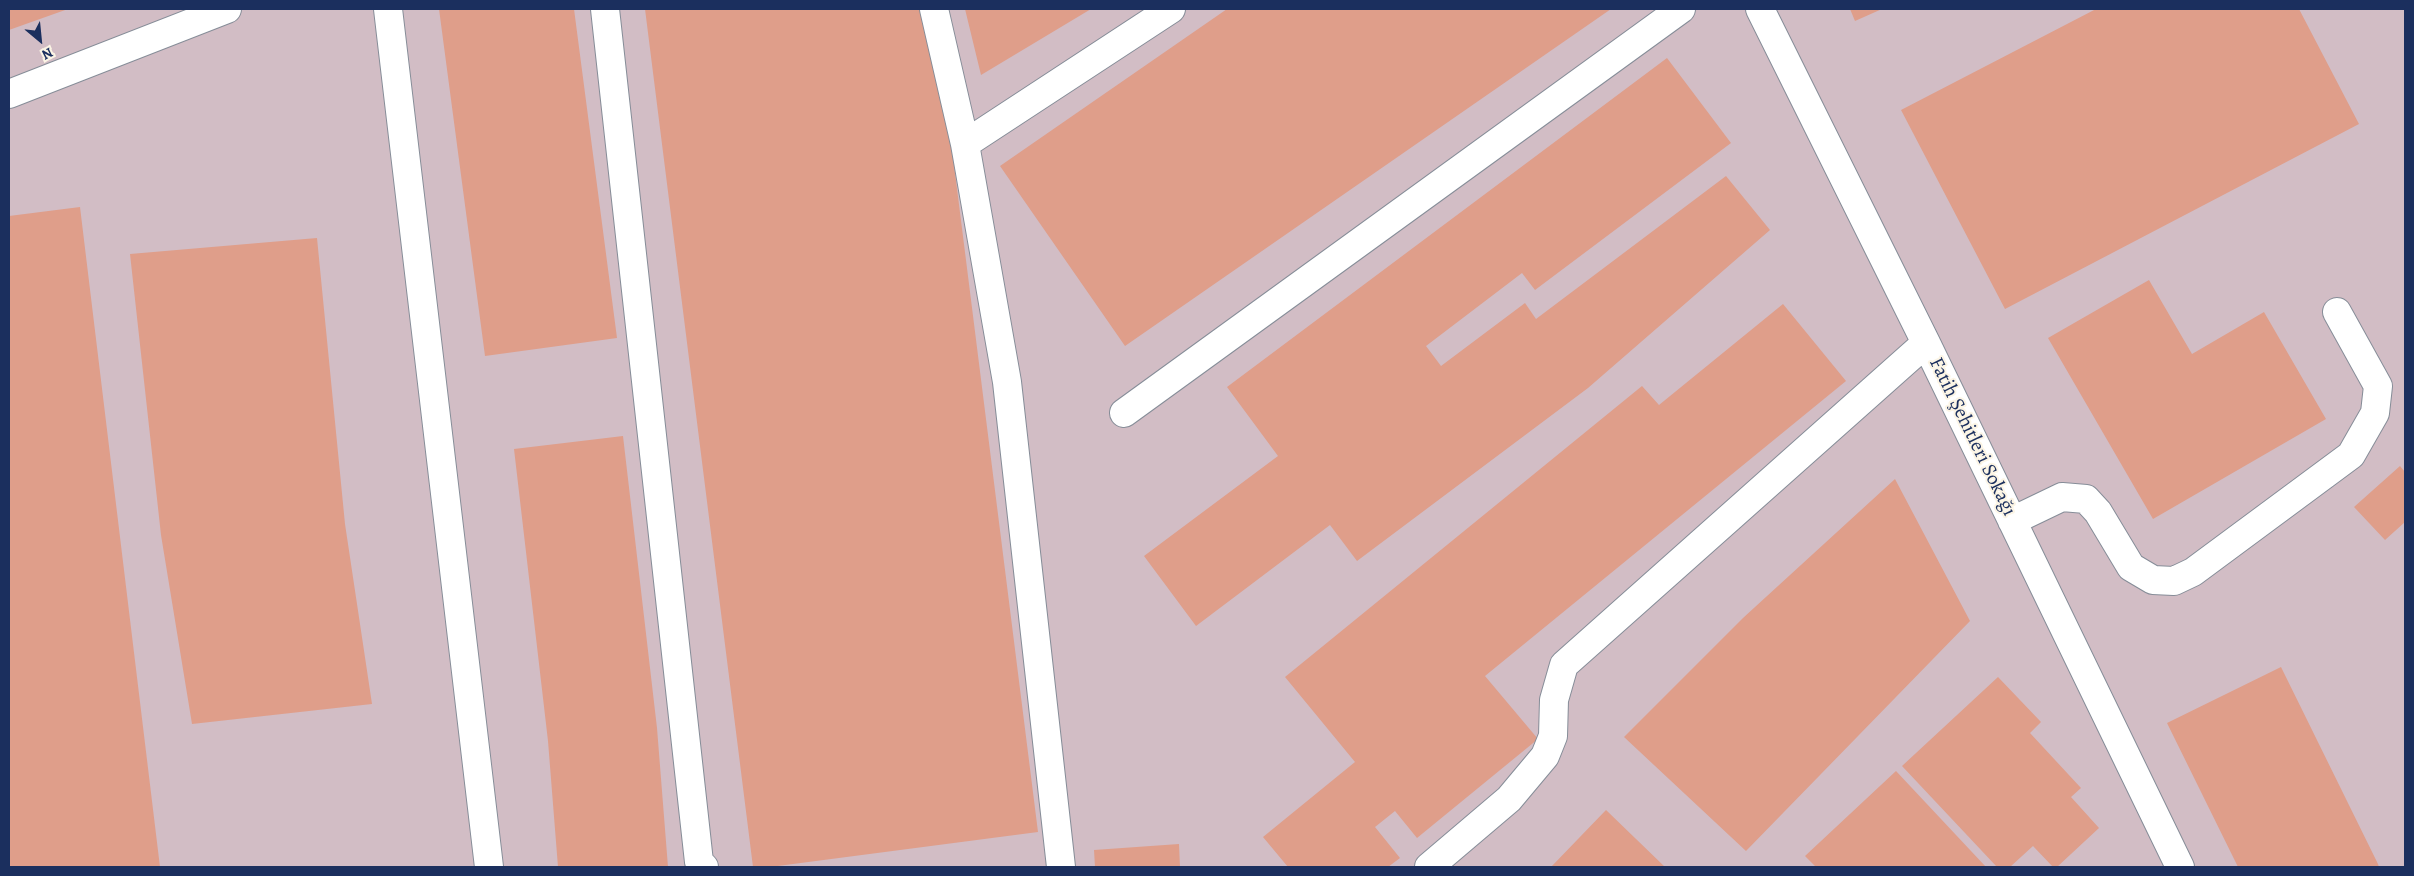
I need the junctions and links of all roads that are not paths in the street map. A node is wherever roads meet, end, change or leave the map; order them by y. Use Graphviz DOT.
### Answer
graph roads {
  1 [pos="227,9"];
  2 [pos="388,9"];
  3 [pos="605,9"];
  4 [pos="934,9"];
  5 [pos="1171,9"];
  6 [pos="1681,9"];
  7 [pos="1760,9"];
  8 [pos="9,94"];
  9 [pos="965,144"];
  10 [pos="2337,312"];
  11 [pos="1926,343"];
  12 [pos="1124,413"];
  13 [pos="2012,521"];
  14 [pos="489,867"];
  15 [pos="704,867"];
  16 [pos="1061,867"];
  17 [pos="1429,867"];
  18 [pos="2180,867"];
  1 -- 8 [label="street"];
  2 -- 14 [label="street"];
  3 -- 15 [label="street"];
  4 -- 9 [label="street"];
  5 -- 9 [label="street"];
  6 -- 12 [label="street"];
  7 -- 11 [label="street, Fatih Şehitleri Sokağı"];
  9 -- 16 [label="street"];
  10 -- 13 [label="street"];
  11 -- 13 [label="street, Fatih Şehitleri Sokağı"];
  11 -- 17 [label="street"];
  13 -- 18 [label="street, Fatih Şehitleri Sokağı"];
}
